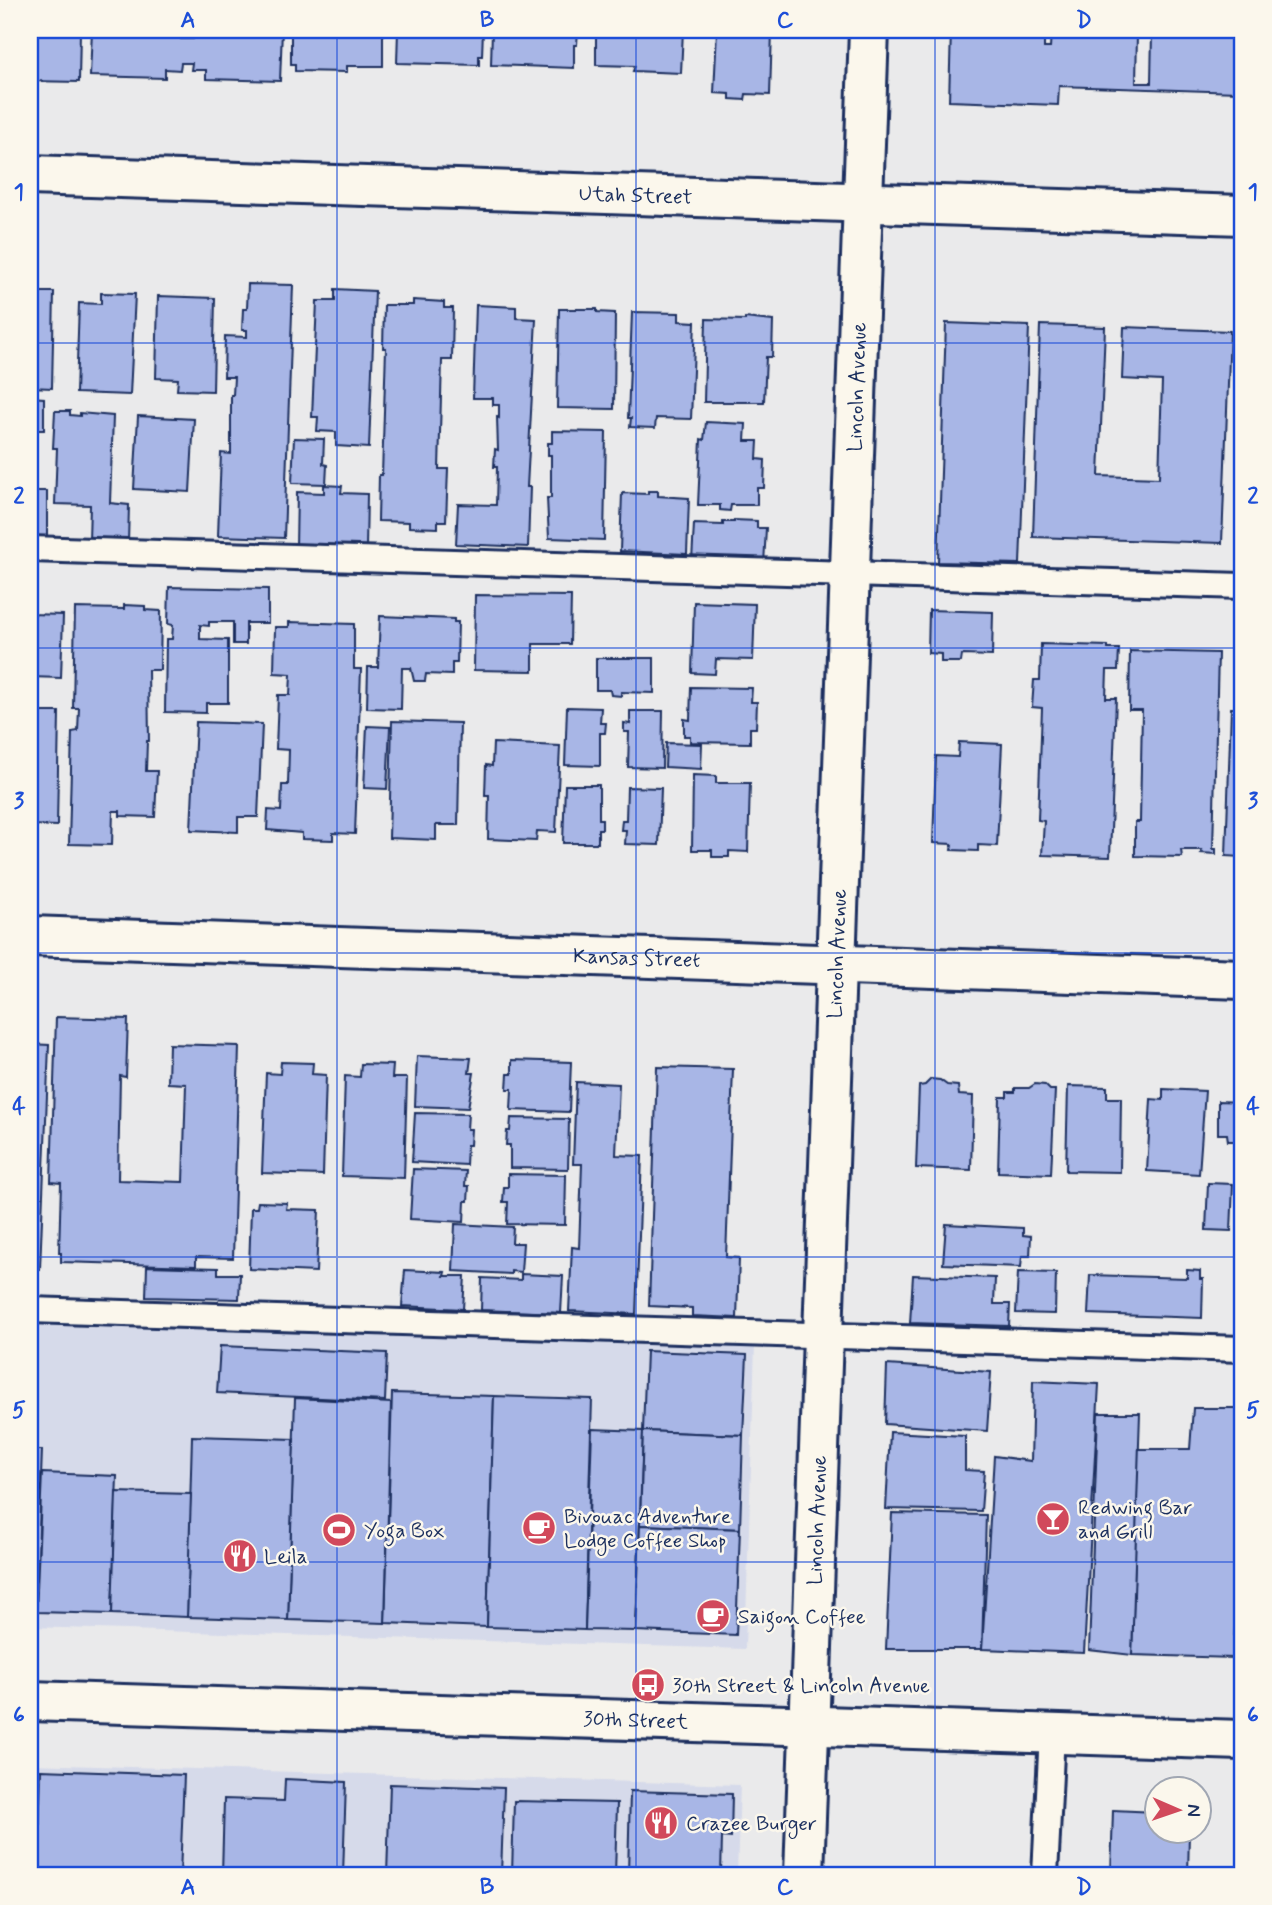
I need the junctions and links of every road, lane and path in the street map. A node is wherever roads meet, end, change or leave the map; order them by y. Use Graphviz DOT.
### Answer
graph roads {
  1 [pos="869,30"];
  2 [pos="30,176"];
  3 [pos="863,201"];
  4 [pos="1242,215"];
  5 [pos="30,549"];
  6 [pos="849,573"];
  7 [pos="1242,586"];
  8 [pos="30,936"];
  9 [pos="836,964"];
  10 [pos="1242,979"];
  11 [pos="30,1310"];
  12 [pos="823,1336"];
  13 [pos="1242,1349"];
  14 [pos="30,1701"];
  15 [pos="809,1727"];
  16 [pos="1052,1733"];
  17 [pos="1242,1740"];
  18 [pos="804,1875"];
  19 [pos="1045,1875"];
  1 -- 3 [label="street, Lincoln Avenue"];
  2 -- 3 [label="street, Utah Street"];
  3 -- 4 [label="street, Utah Street"];
  3 -- 6 [label="street, Lincoln Avenue"];
  5 -- 6 [label="lane"];
  6 -- 7 [label="lane"];
  6 -- 9 [label="street, Lincoln Avenue"];
  8 -- 9 [label="street, Kansas Street"];
  9 -- 10 [label="street, Kansas Street"];
  9 -- 12 [label="street, Lincoln Avenue"];
  11 -- 12 [label="lane"];
  12 -- 13 [label="lane"];
  12 -- 15 [label="street, Lincoln Avenue"];
  14 -- 15 [label="street, 30th Street"];
  15 -- 16 [label="street, 30th Street"];
  15 -- 18 [label="street, Lincoln Avenue"];
  16 -- 17 [label="street, 30th Street"];
  16 -- 19 [label="lane"];
}
